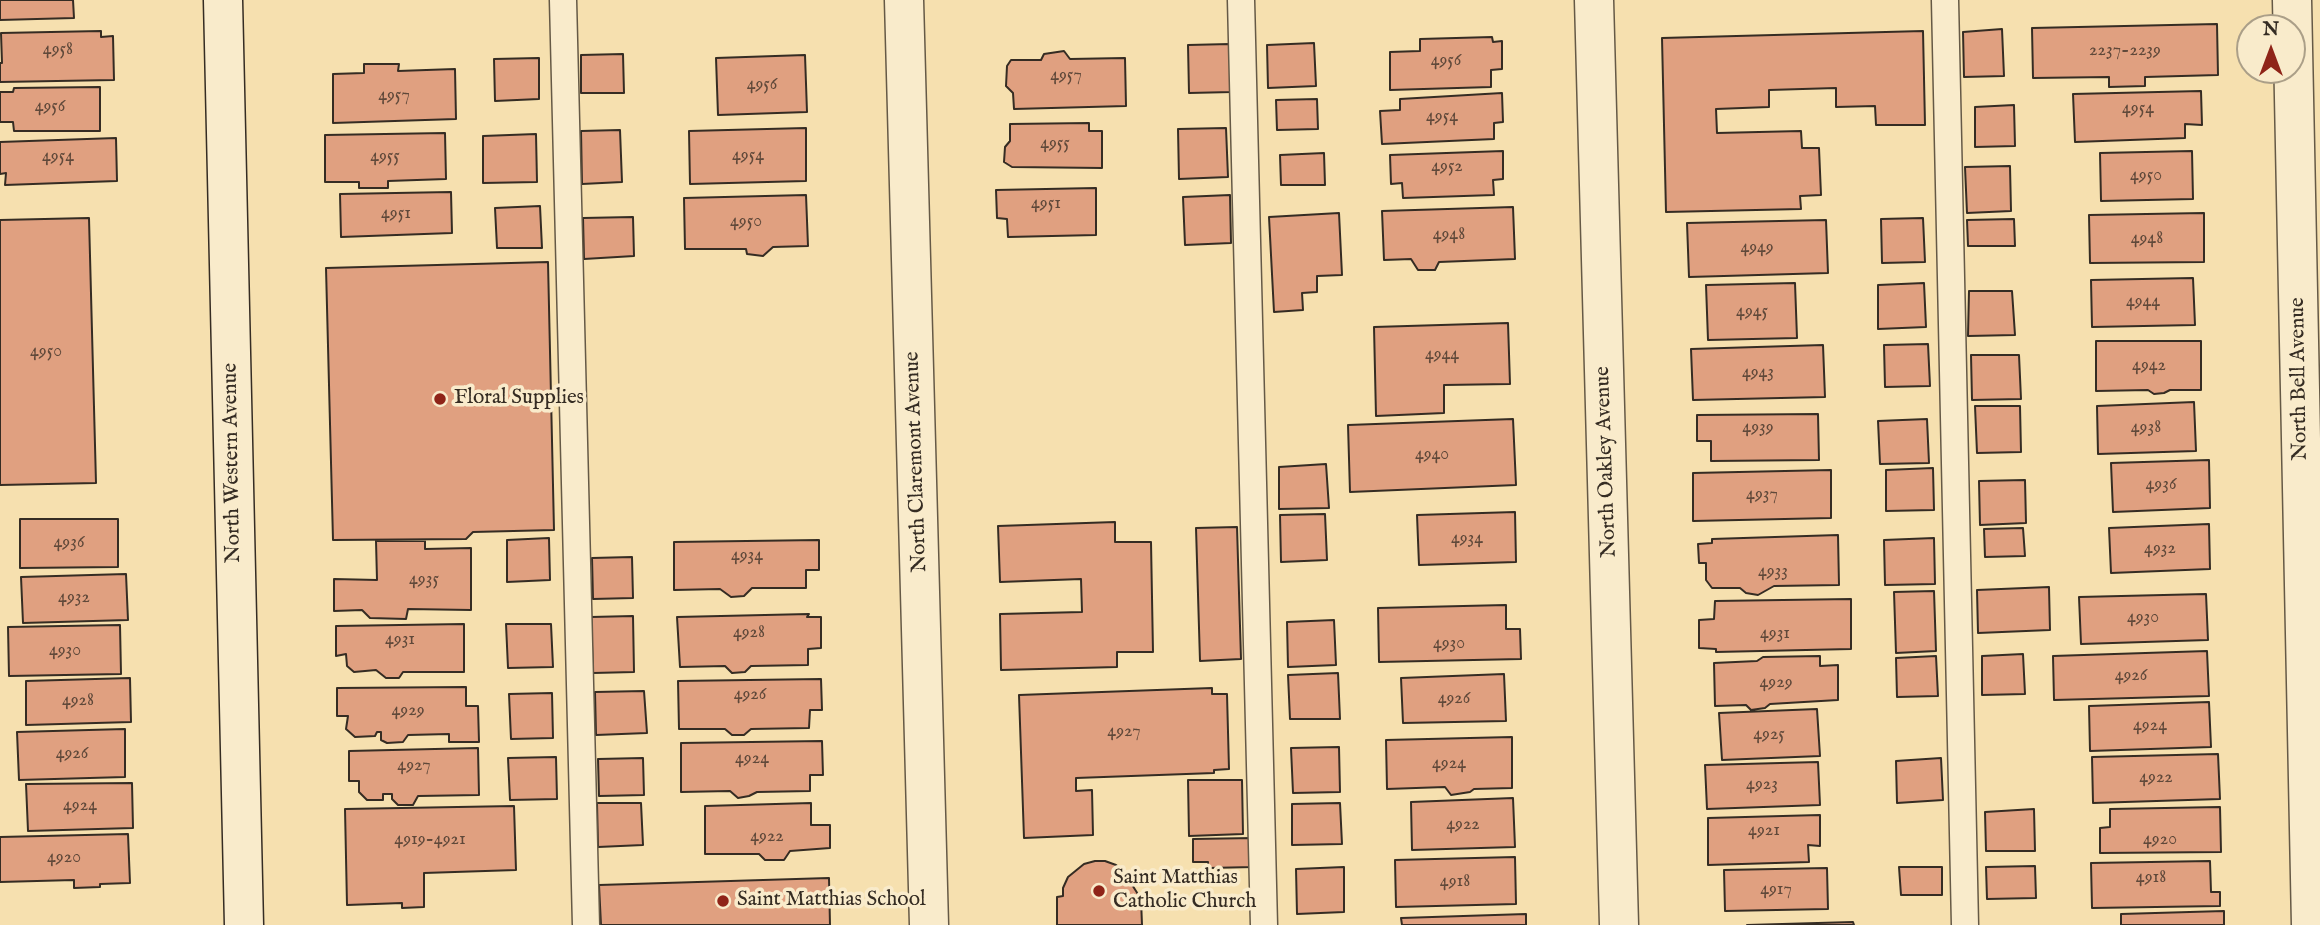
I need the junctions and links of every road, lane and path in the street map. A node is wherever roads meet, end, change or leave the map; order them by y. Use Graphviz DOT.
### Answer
graph roads {
  1 [pos="223,0"];
  2 [pos="563,0"];
  3 [pos="904,0"];
  4 [pos="1241,0"];
  5 [pos="1594,0"];
  6 [pos="1945,0"];
  7 [pos="2292,0"];
  8 [pos="244,925"];
  9 [pos="586,925"];
  10 [pos="929,925"];
  11 [pos="1264,925"];
  12 [pos="1619,925"];
  13 [pos="1965,925"];
  14 [pos="2311,925"];
  1 -- 8 [label="street, North Western Avenue"];
  2 -- 9 [label="lane"];
  3 -- 10 [label="street, North Claremont Avenue"];
  4 -- 11 [label="lane"];
  5 -- 12 [label="street, North Oakley Avenue"];
  6 -- 13 [label="lane"];
  7 -- 14 [label="street, North Bell Avenue"];
}
